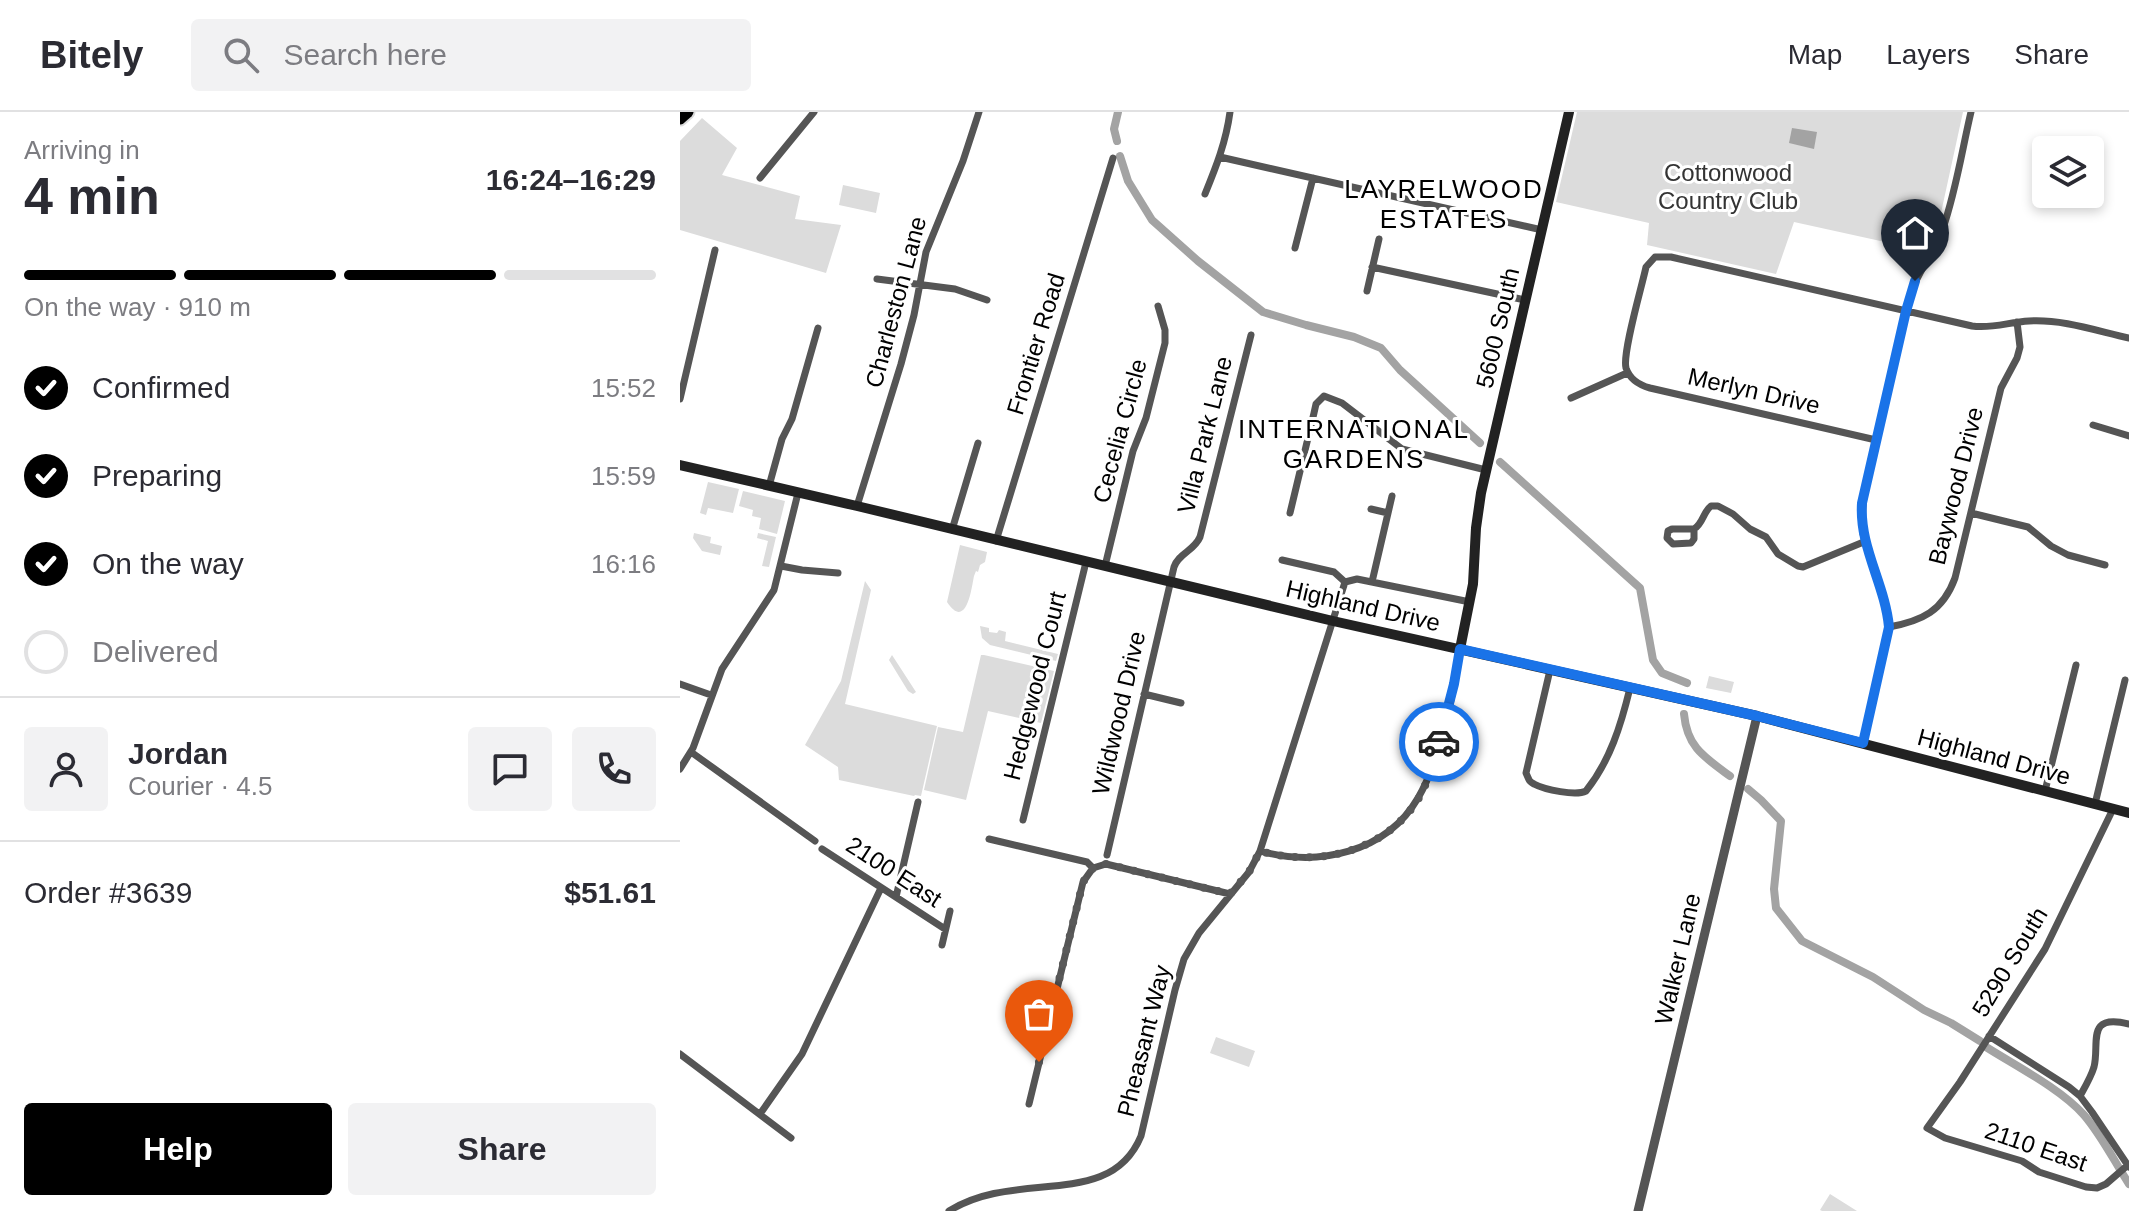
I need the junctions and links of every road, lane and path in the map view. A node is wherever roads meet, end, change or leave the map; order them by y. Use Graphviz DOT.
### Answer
graph roads {
  1 [pos="688,112"];
  2 [pos="814,112"];
  3 [pos="979,112"];
  4 [pos="1230,112"];
  5 [pos="1569,112"];
  6 [pos="1971,112"];
  7 [pos="680,119"];
  8 [pos="1220,157"];
  9 [pos="1113,158"];
  10 [pos="760,178"];
  11 [pos="1313,178"];
  12 [pos="1205,194"];
  13 [pos="1542,230"];
  14 [pos="1379,239"];
  15 [pos="1295,248"];
  16 [pos="715,250"];
  17 [pos="1372,267"];
  18 [pos="877,279"];
  19 [pos="919,284"];
  20 [pos="1367,291"];
  21 [pos="987,300"];
  22 [pos="1525,300"];
  23 [pos="1158,306"];
  24 [pos="1906,311"];
  25 [pos="2017,322"];
  26 [pos="818,328"];
  27 [pos="1251,335"];
  28 [pos="2129,338"];
  29 [pos="1627,373"];
  30 [pos="1571,398"];
  31 [pos="680,399"];
  32 [pos="2093,425"];
  33 [pos="2129,436"];
  34 [pos="1876,440"];
  35 [pos="978,443"];
  36 [pos="680,465"];
  37 [pos="1486,470"];
  38 [pos="769,486"];
  39 [pos="798,493"];
  40 [pos="1392,496"];
  41 [pos="857,506"];
  42 [pos="1371,509"];
  43 [pos="1290,513"];
  44 [pos="1388,513"];
  45 [pos="1971,513"];
  46 [pos="1694,529"];
  47 [pos="952,530"];
  48 [pos="996,541"];
  49 [pos="1866,541"];
  50 [pos="1282,560"];
  51 [pos="1086,562"];
  52 [pos="2105,565"];
  53 [pos="781,566"];
  54 [pos="1105,566"];
  55 [pos="838,573"];
  56 [pos="1171,581"];
  57 [pos="1345,582"];
  58 [pos="1372,582"];
  59 [pos="1470,602"];
  60 [pos="1333,621"];
  61 [pos="1889,627"];
  62 [pos="1460,649"];
  63 [pos="2076,665"];
  64 [pos="1550,670"];
  65 [pos="2125,680"];
  66 [pos="680,684"];
  67 [pos="1630,688"];
  68 [pos="1144,694"];
  69 [pos="711,695"];
  70 [pos="1181,703"];
  71 [pos="1757,716"];
  72 [pos="1863,743"];
  73 [pos="691,752"];
  74 [pos="680,769"];
  75 [pos="2045,791"];
  76 [pos="918,802"];
  77 [pos="2095,804"];
  78 [pos="2113,809"];
  79 [pos="2129,813"];
  80 [pos="1023,820"];
  81 [pos="989,839"];
  82 [pos="815,841"];
  83 [pos="822,849"];
  84 [pos="1260,851"];
  85 [pos="1107,855"];
  86 [pos="1093,868"];
  87 [pos="881,888"];
  88 [pos="1230,894"];
  89 [pos="896,897"];
  90 [pos="950,911"];
  91 [pos="945,929"];
  92 [pos="942,945"];
  93 [pos="2129,1024"];
  94 [pos="1985,1042"];
  95 [pos="680,1054"];
  96 [pos="2080,1096"];
  97 [pos="1029,1104"];
  98 [pos="760,1114"];
  99 [pos="1927,1128"];
  100 [pos="791,1138"];
  101 [pos="2125,1168"];
  102 [pos="1122,1174"];
  103 [pos="1039,1197"];
  104 [pos="949,1211"];
  105 [pos="1638,1211"];
  1 -- 7 [label="main road"];
  2 -- 10 [label="street"];
  3 -- 19 [label="street, Charleston Lane"];
  4 -- 8 [label="street"];
  5 -- 13 [label="main road, 5600 South"];
  6 -- 24 [label="street"];
  8 -- 11 [label="street"];
  8 -- 12 [label="street"];
  9 -- 48 [label="street, Frontier Road"];
  11 -- 13 [label="street"];
  11 -- 15 [label="street"];
  13 -- 22 [label="main road, 5600 South"];
  14 -- 17 [label="street"];
  16 -- 31 [label="street"];
  17 -- 20 [label="street"];
  17 -- 22 [label="street"];
  18 -- 19 [label="street"];
  19 -- 21 [label="street"];
  19 -- 41 [label="street, Charleston Lane"];
  22 -- 37 [label="main road, 5600 South"];
  23 -- 54 [label="street, Cecelia Circle"];
  24 -- 25 [label="street"];
  24 -- 29 [label="street"];
  24 -- 34 [label="street"];
  25 -- 28 [label="street"];
  25 -- 45 [label="street, Baywood Drive"];
  26 -- 38 [label="street"];
  27 -- 56 [label="street, Villa Park Lane"];
  29 -- 30 [label="street"];
  29 -- 34 [label="street, Merlyn Drive"];
  32 -- 33 [label="street"];
  34 -- 49 [label="street"];
  35 -- 47 [label="street"];
  36 -- 38 [label="main road, Highland Drive"];
  37 -- 43 [label="street"];
  37 -- 59 [label="main road, 5600 South"];
  38 -- 39 [label="main road, Highland Drive"];
  39 -- 41 [label="main road, Highland Drive"];
  39 -- 53 [label="street"];
  40 -- 44 [label="street"];
  41 -- 47 [label="main road, Highland Drive"];
  42 -- 44 [label="street"];
  44 -- 58 [label="street"];
  45 -- 52 [label="street"];
  45 -- 61 [label="street, Baywood Drive"];
  46 -- 49 [label="street"];
  47 -- 48 [label="main road, Highland Drive"];
  48 -- 51 [label="main road, Highland Drive"];
  49 -- 61 [label="street"];
  50 -- 57 [label="street"];
  51 -- 54 [label="main road, Highland Drive"];
  51 -- 80 [label="street, Hedgewood Court"];
  53 -- 55 [label="street"];
  53 -- 69 [label="street"];
  54 -- 56 [label="main road, Highland Drive"];
  56 -- 60 [label="main road, Highland Drive"];
  56 -- 68 [label="street, Wildwood Drive"];
  57 -- 58 [label="street"];
  57 -- 60 [label="street, Pheasant Way"];
  58 -- 59 [label="street"];
  59 -- 62 [label="main road, 5600 South"];
  60 -- 62 [label="main road, Highland Drive"];
  60 -- 84 [label="street, Pheasant Way"];
  61 -- 72 [label="street"];
  62 -- 64 [label="main road, Highland Drive"];
  62 -- 84 [label="street"];
  63 -- 75 [label="street"];
  64 -- 67 [label="main road, Highland Drive"];
  64 -- 67 [label="street"];
  65 -- 77 [label="street"];
  66 -- 69 [label="street"];
  67 -- 71 [label="main road, Highland Drive"];
  68 -- 70 [label="street"];
  68 -- 85 [label="street, Wildwood Drive"];
  69 -- 73 [label="street"];
  71 -- 72 [label="main road, Highland Drive"];
  71 -- 105 [label="street, Walker Lane"];
  72 -- 75 [label="main road, Highland Drive"];
  73 -- 74 [label="street"];
  73 -- 82 [label="street"];
  75 -- 77 [label="main road, Highland Drive"];
  76 -- 89 [label="street"];
  77 -- 78 [label="main road, Highland Drive"];
  78 -- 79 [label="main road, Highland Drive"];
  78 -- 94 [label="street, 5290 South"];
  81 -- 86 [label="street"];
  83 -- 87 [label="street, 2100 East"];
  84 -- 88 [label="street, Pheasant Way"];
  86 -- 88 [label="street"];
  86 -- 97 [label="street"];
  87 -- 89 [label="street, 2100 East"];
  87 -- 98 [label="street"];
  88 -- 102 [label="street, Pheasant Way"];
  89 -- 91 [label="street, 2100 East"];
  90 -- 91 [label="street"];
  91 -- 92 [label="street"];
  93 -- 96 [label="street"];
  94 -- 96 [label="street"];
  94 -- 99 [label="street, 5290 South"];
  95 -- 98 [label="street"];
  96 -- 101 [label="street"];
  98 -- 100 [label="street"];
  99 -- 101 [label="street, 2110 East"];
  103 -- 104 [label="street"];
}
